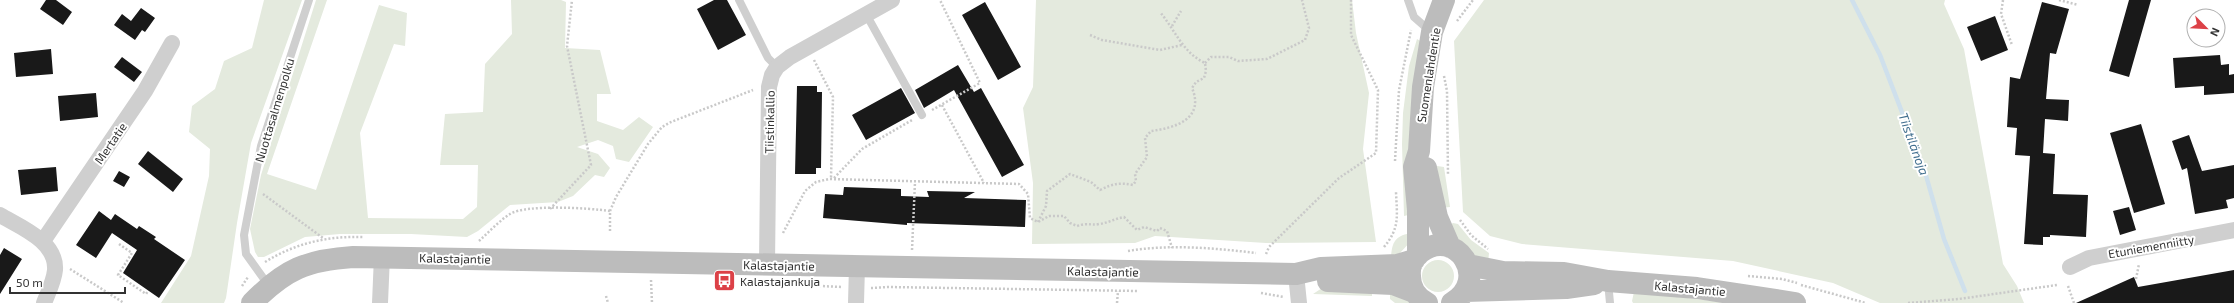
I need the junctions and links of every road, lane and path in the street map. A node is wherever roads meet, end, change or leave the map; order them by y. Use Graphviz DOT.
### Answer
graph roads {
  1 [pos="309,0"];
  2 [pos="572,0"];
  3 [pos="739,0"];
  4 [pos="892,0"];
  5 [pos="940,0"];
  6 [pos="1302,0"];
  7 [pos="1351,0"];
  8 [pos="1408,0"];
  9 [pos="1444,0"];
  10 [pos="1473,0"];
  11 [pos="2003,0"];
  12 [pos="2059,0"];
  13 [pos="2078,5"];
  14 [pos="1181,11"];
  15 [pos="1160,12"];
  16 [pos="866,14"];
  17 [pos="1414,17"];
  18 [pos="1453,25"];
  19 [pos="1172,26"];
  20 [pos="1432,32"];
  21 [pos="1090,35"];
  22 [pos="172,43"];
  23 [pos="1182,45"];
  24 [pos="2012,45"];
  25 [pos="811,55"];
  26 [pos="1205,63"];
  27 [pos="777,67"];
  28 [pos="1444,71"];
  29 [pos="769,87"];
  30 [pos="1440,90"];
  31 [pos="1447,91"];
  32 [pos="942,105"];
  33 [pos="922,115"];
  34 [pos="1419,150"];
  35 [pos="1395,167"];
  36 [pos="833,178"];
  37 [pos="1449,179"];
  38 [pos="915,182"];
  39 [pos="984,183"];
  40 [pos="252,187"];
  41 [pos="1396,189"];
  42 [pos="550,209"];
  43 [pos="610,211"];
  44 [pos="0,215"];
  45 [pos="1038,222"];
  46 [pos="610,230"];
  47 [pos="2234,230"];
  48 [pos="324,238"];
  49 [pos="780,240"];
  50 [pos="44,241"];
  51 [pos="479,241"];
  52 [pos="119,244"];
  53 [pos="1450,247"];
  54 [pos="1172,248"];
  55 [pos="1383,248"];
  56 [pos="912,250"];
  57 [pos="1266,254"];
  58 [pos="382,256"];
  59 [pos="1416,257"];
  60 [pos="2139,263"];
  61 [pos="767,264"];
  62 [pos="1468,265"];
  63 [pos="857,266"];
  64 [pos="66,267"];
  65 [pos="2070,267"];
  66 [pos="1296,274"];
  67 [pos="2136,279"];
  68 [pos="651,280"];
  69 [pos="1608,281"];
  70 [pos="2056,285"];
  71 [pos="269,286"];
  72 [pos="2068,286"];
  73 [pos="148,291"];
  74 [pos="1118,291"];
  75 [pos="606,296"];
  76 [pos="1740,298"];
  77 [pos="1458,299"];
  78 [pos="1853,299"];
  79 [pos="1422,300"];
  80 [pos="44,303"];
  81 [pos="124,303"];
  82 [pos="252,303"];
  83 [pos="380,303"];
  84 [pos="608,303"];
  85 [pos="652,303"];
  86 [pos="856,303"];
  87 [pos="1117,303"];
  88 [pos="1299,303"];
  89 [pos="1610,303"];
  90 [pos="1795,303"];
  91 [pos="1851,303"];
  92 [pos="1908,303"];
  93 [pos="2074,303"];
  1 -- 40 [label="lane, Nuottasalmenpolku"];
  2 -- 42 [label="path"];
  3 -- 27 [label="lane"];
  4 -- 16 [label="street, Tiistinkallio"];
  5 -- 32 [label="path"];
  6 -- 26 [label="path"];
  7 -- 57 [label="path"];
  8 -- 17 [label="lane"];
  9 -- 20 [label="main road, Suomenlahdentie"];
  10 -- 18 [label="path"];
  11 -- 24 [label="path"];
  12 -- 13 [label="path"];
  14 -- 19 [label="path"];
  15 -- 19 [label="path"];
  16 -- 27 [label="street, Tiistinkallio"];
  16 -- 33 [label="lane"];
  17 -- 20 [label="lane"];
  17 -- 35 [label="path"];
  19 -- 23 [label="path"];
  20 -- 34 [label="main road, Suomenlahdentie"];
  21 -- 23 [label="path"];
  22 -- 50 [label="street, Mertatie"];
  23 -- 26 [label="path"];
  25 -- 36 [label="path"];
  26 -- 45 [label="path"];
  27 -- 29 [label="street, Tiistinkallio"];
  28 -- 31 [label="path"];
  29 -- 43 [label="path"];
  29 -- 61 [label="street, Tiistinkallio"];
  30 -- 31 [label="path"];
  31 -- 37 [label="path"];
  32 -- 33 [label="path"];
  32 -- 39 [label="path"];
  33 -- 36 [label="path"];
  34 -- 53 [label="main road, Suomenlahdentie"];
  34 -- 59 [label="main road, Suomenlahdentie"];
  36 -- 38 [label="path"];
  36 -- 49 [label="path"];
  38 -- 39 [label="path"];
  38 -- 56 [label="path"];
  39 -- 45 [label="path"];
  40 -- 48 [label="path"];
  40 -- 71 [label="lane, Nuottasalmenpolku"];
  41 -- 55 [label="path"];
  42 -- 43 [label="path"];
  42 -- 51 [label="path"];
  43 -- 46 [label="path"];
  44 -- 50 [label="street"];
  45 -- 54 [label="path"];
  47 -- 65 [label="street, Etuniemenniitty"];
  50 -- 80 [label="street"];
  52 -- 73 [label="path"];
  53 -- 59 [label="main road, Kalastajantie"];
  53 -- 62 [label="main road"];
  58 -- 61 [label="main road, Kalastajantie"];
  58 -- 71 [label="main road, Kalastajantie"];
  58 -- 83 [label="street"];
  59 -- 66 [label="main road, Kalastajantie"];
  59 -- 79 [label="main road, Suomenlahdentie"];
  60 -- 67 [label="path"];
  61 -- 63 [label="main road, Kalastajantie"];
  62 -- 69 [label="main road, Kalastajantie"];
  62 -- 77 [label="main road"];
  63 -- 66 [label="main road, Kalastajantie"];
  63 -- 86 [label="street"];
  64 -- 81 [label="path"];
  66 -- 79 [label="main road, Kalastajantie"];
  66 -- 88 [label="street"];
  68 -- 85 [label="path"];
  69 -- 76 [label="main road, Kalastajantie"];
  69 -- 77 [label="main road, Kalastajantie"];
  69 -- 89 [label="lane"];
  70 -- 92 [label="path"];
  71 -- 82 [label="main road, Kalastajantie"];
  72 -- 93 [label="path"];
  74 -- 87 [label="path"];
  75 -- 84 [label="path"];
  76 -- 90 [label="main road, Kalastajantie"];
  78 -- 91 [label="path"];
}
